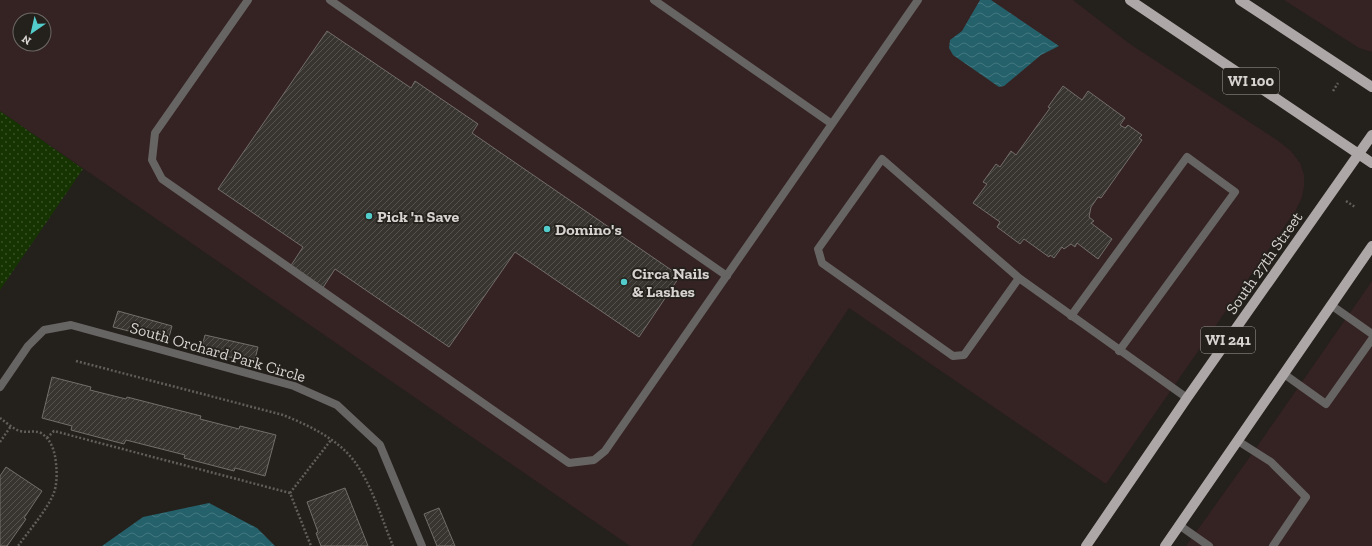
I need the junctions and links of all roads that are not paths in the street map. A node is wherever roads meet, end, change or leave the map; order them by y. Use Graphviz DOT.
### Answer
graph roads {
  1 [pos="248,0"];
  2 [pos="330,0"];
  3 [pos="654,0"];
  4 [pos="918,0"];
  5 [pos="1130,0"];
  6 [pos="1240,0"];
  7 [pos="1372,87"];
  8 [pos="832,124"];
  9 [pos="1372,135"];
  10 [pos="1358,154"];
  11 [pos="1372,163"];
  12 [pos="1372,246"];
  13 [pos="727,276"];
  14 [pos="1019,278"];
  15 [pos="1331,305"];
  16 [pos="1071,316"];
  17 [pos="1372,334"];
  18 [pos="1372,339"];
  19 [pos="1120,351"];
  20 [pos="1284,374"];
  21 [pos="0,387"];
  22 [pos="1187,398"];
  23 [pos="1238,440"];
  24 [pos="1179,525"];
  25 [pos="422,546"];
  26 [pos="1086,546"];
  27 [pos="1165,546"];
  28 [pos="1209,546"];
  29 [pos="1273,546"];
  1 -- 13 [label="lane"];
  2 -- 13 [label="lane"];
  3 -- 8 [label="lane"];
  4 -- 8 [label="lane"];
  5 -- 10 [label="main road, WI 100"];
  6 -- 7 [label="main road"];
  8 -- 13 [label="lane"];
  9 -- 10 [label="main road, South 27th Street / WI 241"];
  10 -- 11 [label="main road, WI 100"];
  10 -- 22 [label="main road, South 27th Street / WI 241"];
  12 -- 15 [label="main road"];
  14 -- 14 [label="lane"];
  14 -- 16 [label="lane"];
  15 -- 17 [label="lane"];
  15 -- 20 [label="main road"];
  16 -- 19 [label="lane"];
  16 -- 19 [label="lane"];
  18 -- 20 [label="lane"];
  19 -- 22 [label="lane"];
  20 -- 23 [label="main road"];
  21 -- 25 [label="lane, South Orchard Park Circle"];
  22 -- 26 [label="main road, South 27th Street / WI 241"];
  23 -- 24 [label="main road"];
  23 -- 29 [label="lane"];
  24 -- 27 [label="main road"];
  24 -- 28 [label="lane"];
}
